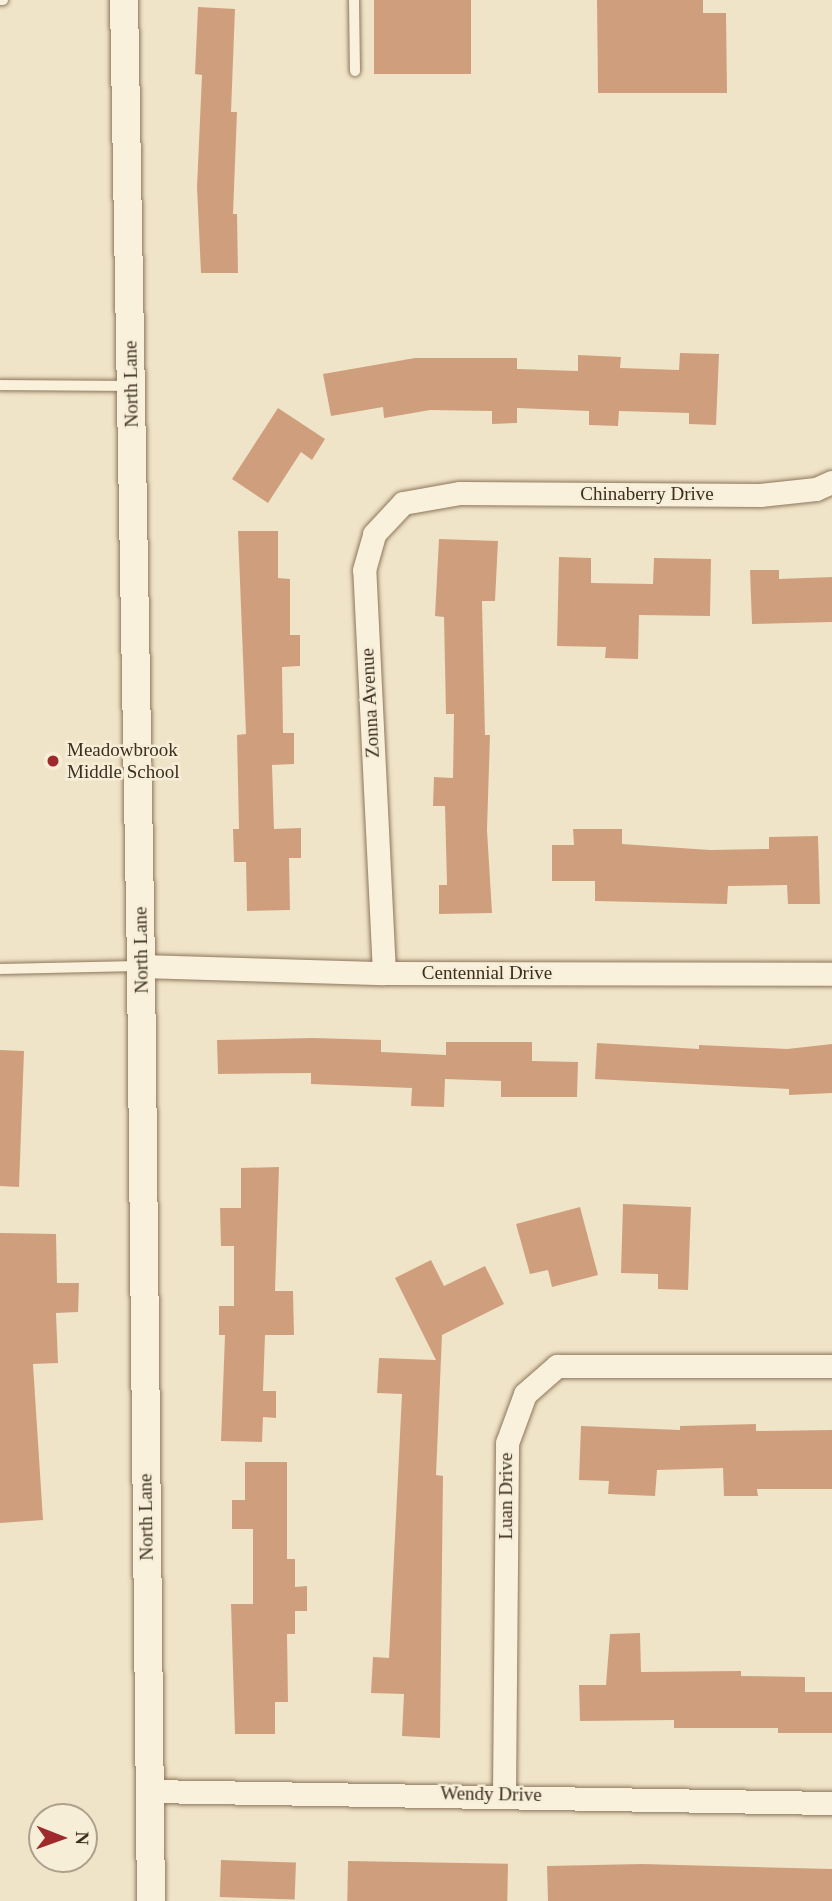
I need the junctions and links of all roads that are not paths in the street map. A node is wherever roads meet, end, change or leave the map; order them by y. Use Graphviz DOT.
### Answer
graph roads {
  1 [pos="124,0"];
  2 [pos="354,0"];
  3 [pos="355,71"];
  4 [pos="0,385"];
  5 [pos="131,386"];
  6 [pos="832,482"];
  7 [pos="460,493"];
  8 [pos="141,966"];
  9 [pos="0,969"];
  10 [pos="384,973"];
  11 [pos="832,974"];
  12 [pos="832,1366"];
  13 [pos="149,1791"];
  14 [pos="504,1794"];
  15 [pos="832,1803"];
  16 [pos="151,1901"];
  1 -- 5 [label="street, North Lane"];
  2 -- 3 [label="lane"];
  4 -- 5 [label="lane"];
  5 -- 8 [label="street, North Lane"];
  6 -- 7 [label="street, Chinaberry Drive"];
  7 -- 10 [label="street, Zonna Avenue"];
  8 -- 9 [label="lane"];
  8 -- 10 [label="street, Centennial Drive"];
  8 -- 13 [label="street, North Lane"];
  10 -- 11 [label="street, Centennial Drive"];
  12 -- 14 [label="street, Luan Drive"];
  13 -- 14 [label="street, Wendy Drive"];
  13 -- 16 [label="street, North Lane"];
  14 -- 15 [label="street, Wendy Drive"];
}
